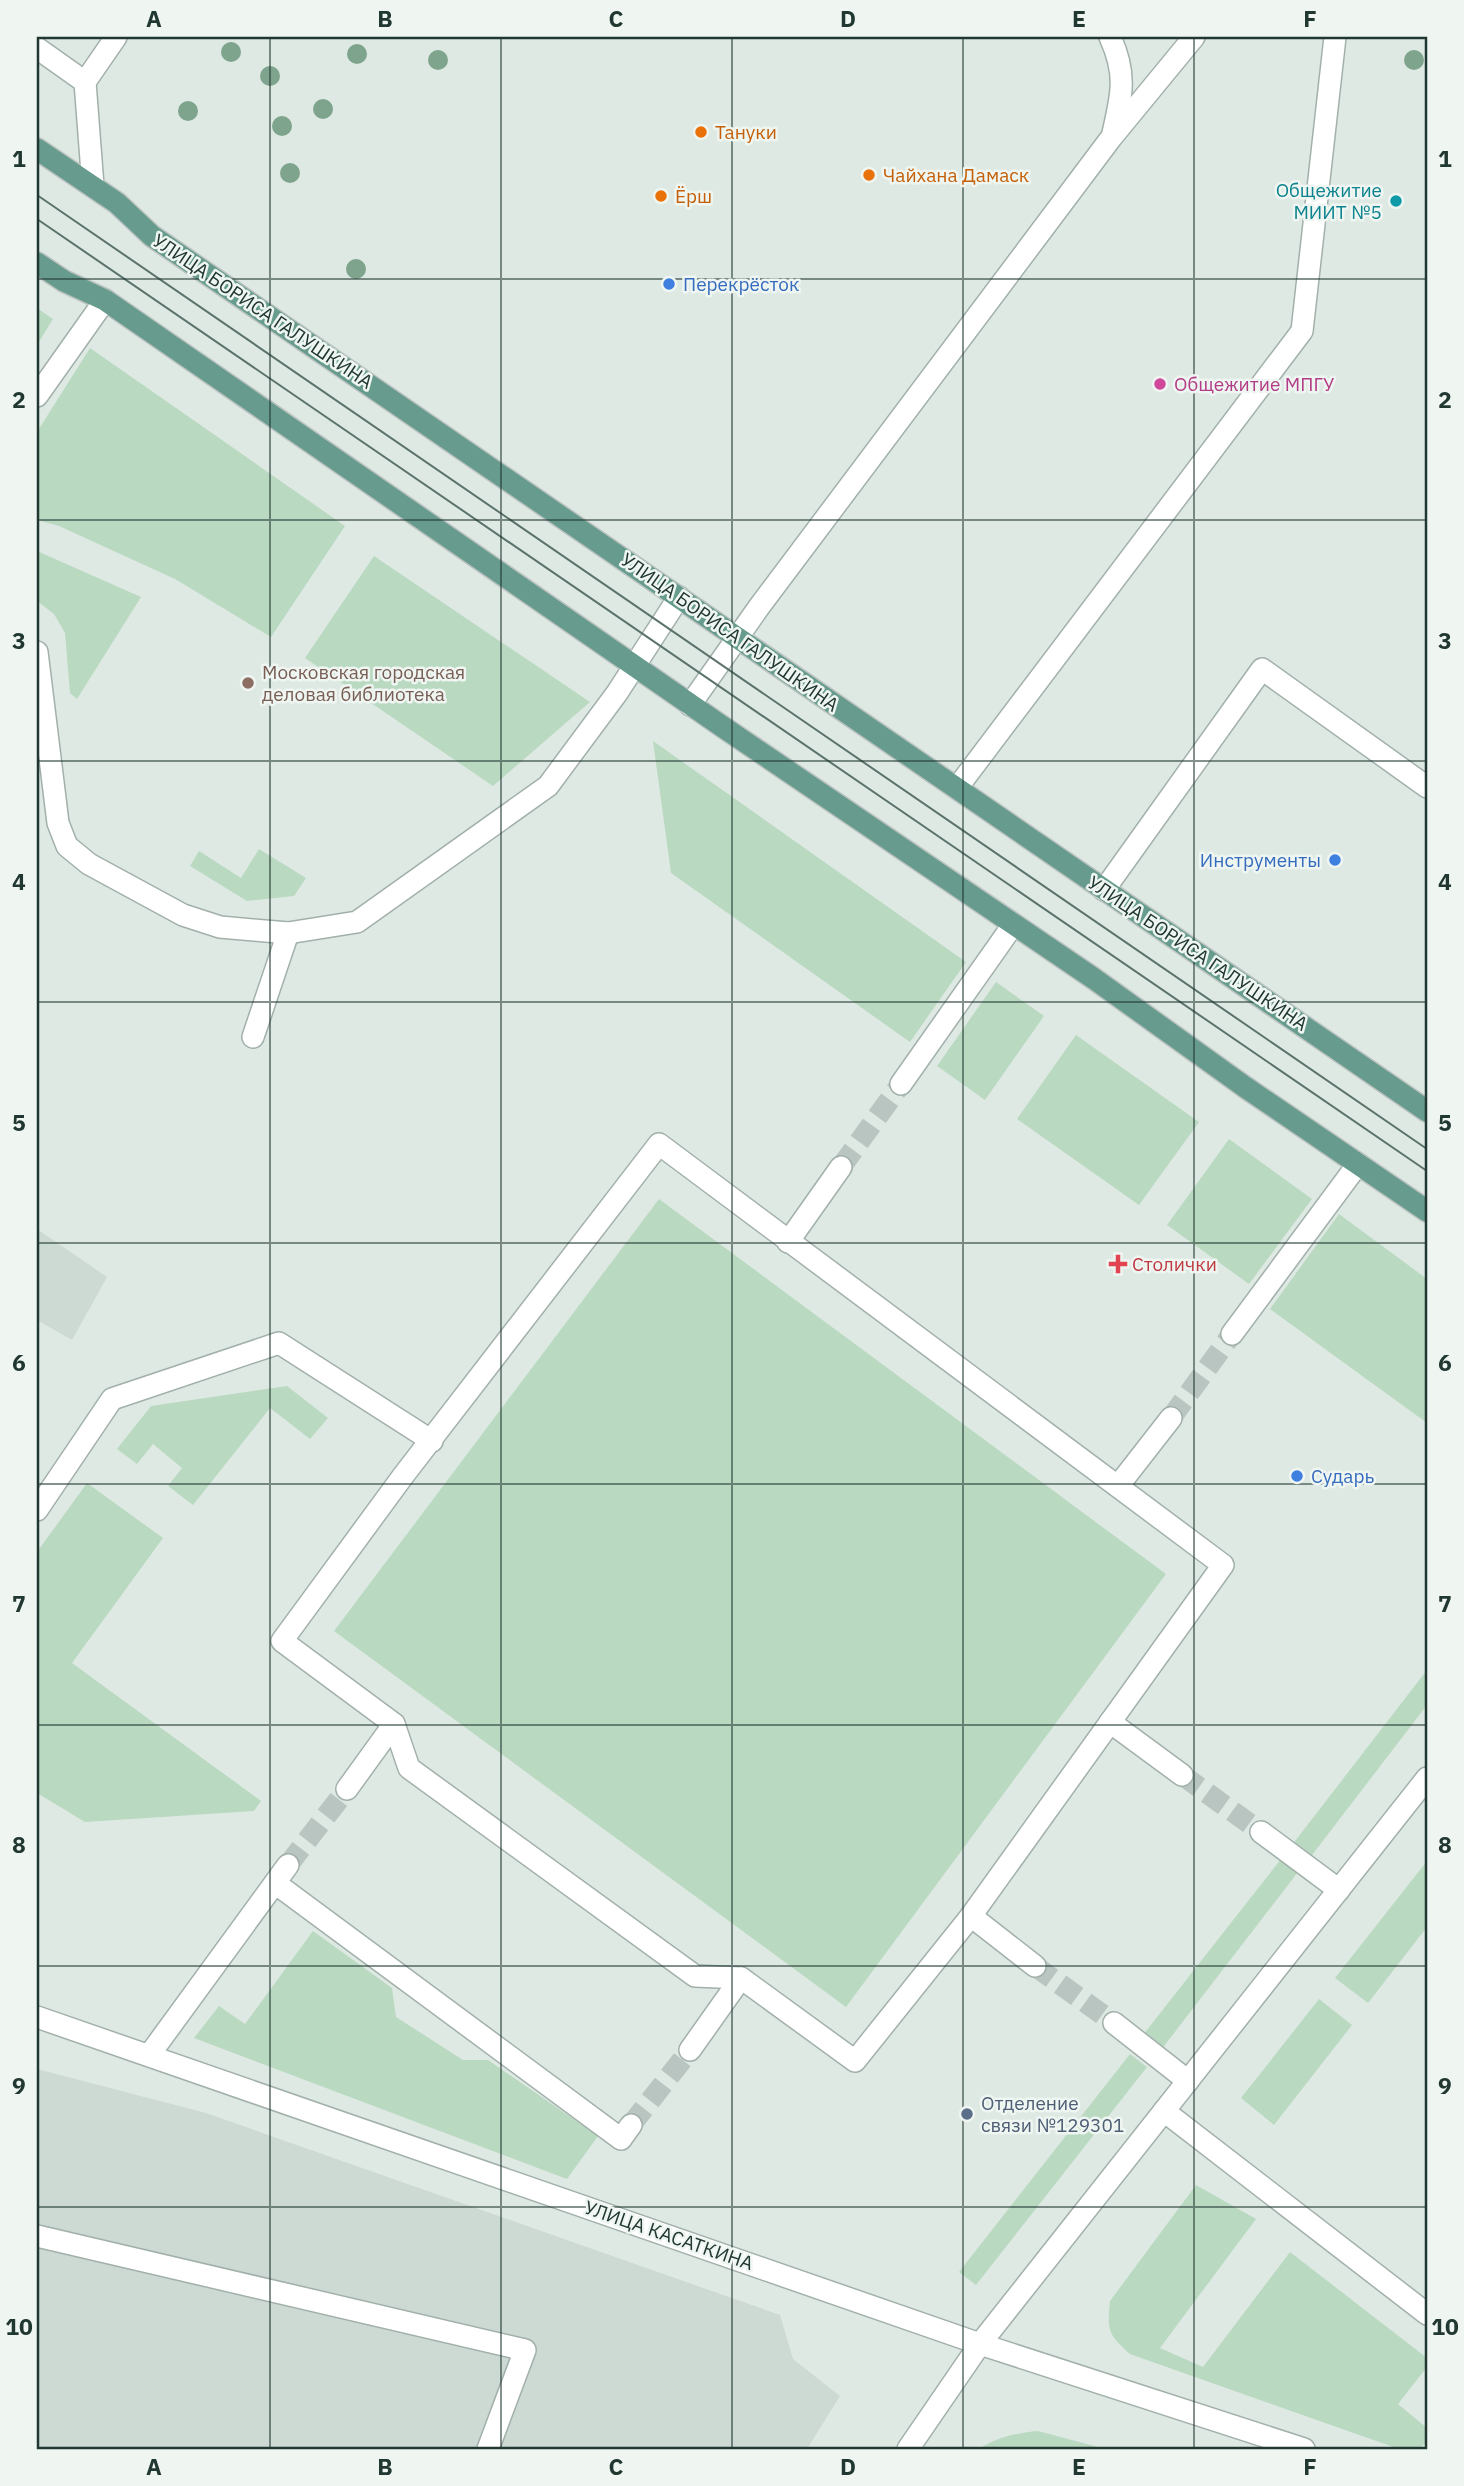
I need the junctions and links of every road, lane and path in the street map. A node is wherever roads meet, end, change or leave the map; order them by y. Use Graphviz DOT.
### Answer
graph roads {
  1 [pos="116,37"];
  2 [pos="1110,37"];
  3 [pos="1194,37"];
  4 [pos="1335,37"];
  5 [pos="37,47"];
  6 [pos="85,82"];
  7 [pos="1111,138"];
  8 [pos="37,149"];
  9 [pos="93,186"];
  10 [pos="37,262"];
  11 [pos="104,300"];
  12 [pos="37,396"];
  13 [pos="679,597"];
  14 [pos="737,638"];
  15 [pos="37,652"];
  16 [pos="635,666"];
  17 [pos="690,705"];
  18 [pos="1427,787"];
  19 [pos="957,788"];
  20 [pos="1104,890"];
  21 [pos="1013,925"];
  22 [pos="288,933"];
  23 [pos="253,1037"];
  24 [pos="901,1084"];
  25 [pos="1427,1111"];
  26 [pos="1358,1164"];
  27 [pos="842,1167"];
  28 [pos="1427,1212"];
  29 [pos="788,1242"];
  30 [pos="1232,1334"];
  31 [pos="1171,1418"];
  32 [pos="432,1441"];
  33 [pos="1118,1486"];
  34 [pos="37,1510"];
  35 [pos="1110,1722"];
  36 [pos="394,1724"];
  37 [pos="1182,1775"];
  38 [pos="1427,1779"];
  39 [pos="347,1789"];
  40 [pos="1261,1832"];
  41 [pos="1339,1890"];
  42 [pos="971,1916"];
  43 [pos="1035,1966"];
  44 [pos="741,1978"];
  45 [pos="37,2017"];
  46 [pos="1114,2023"];
  47 [pos="690,2050"];
  48 [pos="150,2054"];
  49 [pos="1188,2081"];
  50 [pos="1164,2111"];
  51 [pos="632,2125"];
  52 [pos="37,2236"];
  53 [pos="1427,2314"];
  54 [pos="980,2344"];
  55 [pos="1289,2447"];
  56 [pos="488,2449"];
  57 [pos="908,2449"];
  1 -- 6 [label="street"];
  2 -- 7 [label="street"];
  3 -- 7 [label="street"];
  4 -- 19 [label="street"];
  5 -- 6 [label="street"];
  6 -- 9 [label="street"];
  7 -- 14 [label="street"];
  8 -- 9 [label="main road, УЛИЦА БОРИСА ГАЛУШКИНА"];
  9 -- 13 [label="main road, УЛИЦА БОРИСА ГАЛУШКИНА"];
  10 -- 11 [label="main road"];
  11 -- 12 [label="street"];
  11 -- 16 [label="main road"];
  13 -- 14 [label="main road, УЛИЦА БОРИСА ГАЛУШКИНА"];
  13 -- 16 [label="street"];
  14 -- 17 [label="street"];
  14 -- 19 [label="main road, УЛИЦА БОРИСА ГАЛУШКИНА"];
  15 -- 22 [label="street"];
  16 -- 17 [label="main road"];
  16 -- 22 [label="street"];
  17 -- 21 [label="main road"];
  18 -- 20 [label="street"];
  19 -- 20 [label="main road, УЛИЦА БОРИСА ГАЛУШКИНА"];
  20 -- 25 [label="main road, УЛИЦА БОРИСА ГАЛУШКИНА"];
  21 -- 24 [label="street"];
  21 -- 26 [label="main road"];
  22 -- 23 [label="street"];
  26 -- 28 [label="main road"];
  26 -- 30 [label="street"];
  27 -- 29 [label="street"];
  29 -- 32 [label="street"];
  29 -- 33 [label="street"];
  31 -- 33 [label="street"];
  32 -- 34 [label="street"];
  32 -- 36 [label="street"];
  33 -- 35 [label="street"];
  35 -- 37 [label="street"];
  35 -- 42 [label="street"];
  36 -- 39 [label="street"];
  36 -- 44 [label="street"];
  38 -- 41 [label="street"];
  40 -- 41 [label="street"];
  41 -- 49 [label="street"];
  42 -- 43 [label="street"];
  42 -- 44 [label="street"];
  44 -- 47 [label="street"];
  45 -- 48 [label="street, УЛИЦА КАСАТКИНА"];
  46 -- 49 [label="street"];
  48 -- 51 [label="street"];
  48 -- 54 [label="street, УЛИЦА КАСАТКИНА"];
  49 -- 50 [label="street"];
  50 -- 53 [label="street"];
  50 -- 54 [label="street"];
  52 -- 56 [label="street"];
  54 -- 55 [label="street, УЛИЦА КАСАТКИНА"];
  54 -- 57 [label="street"];
}
